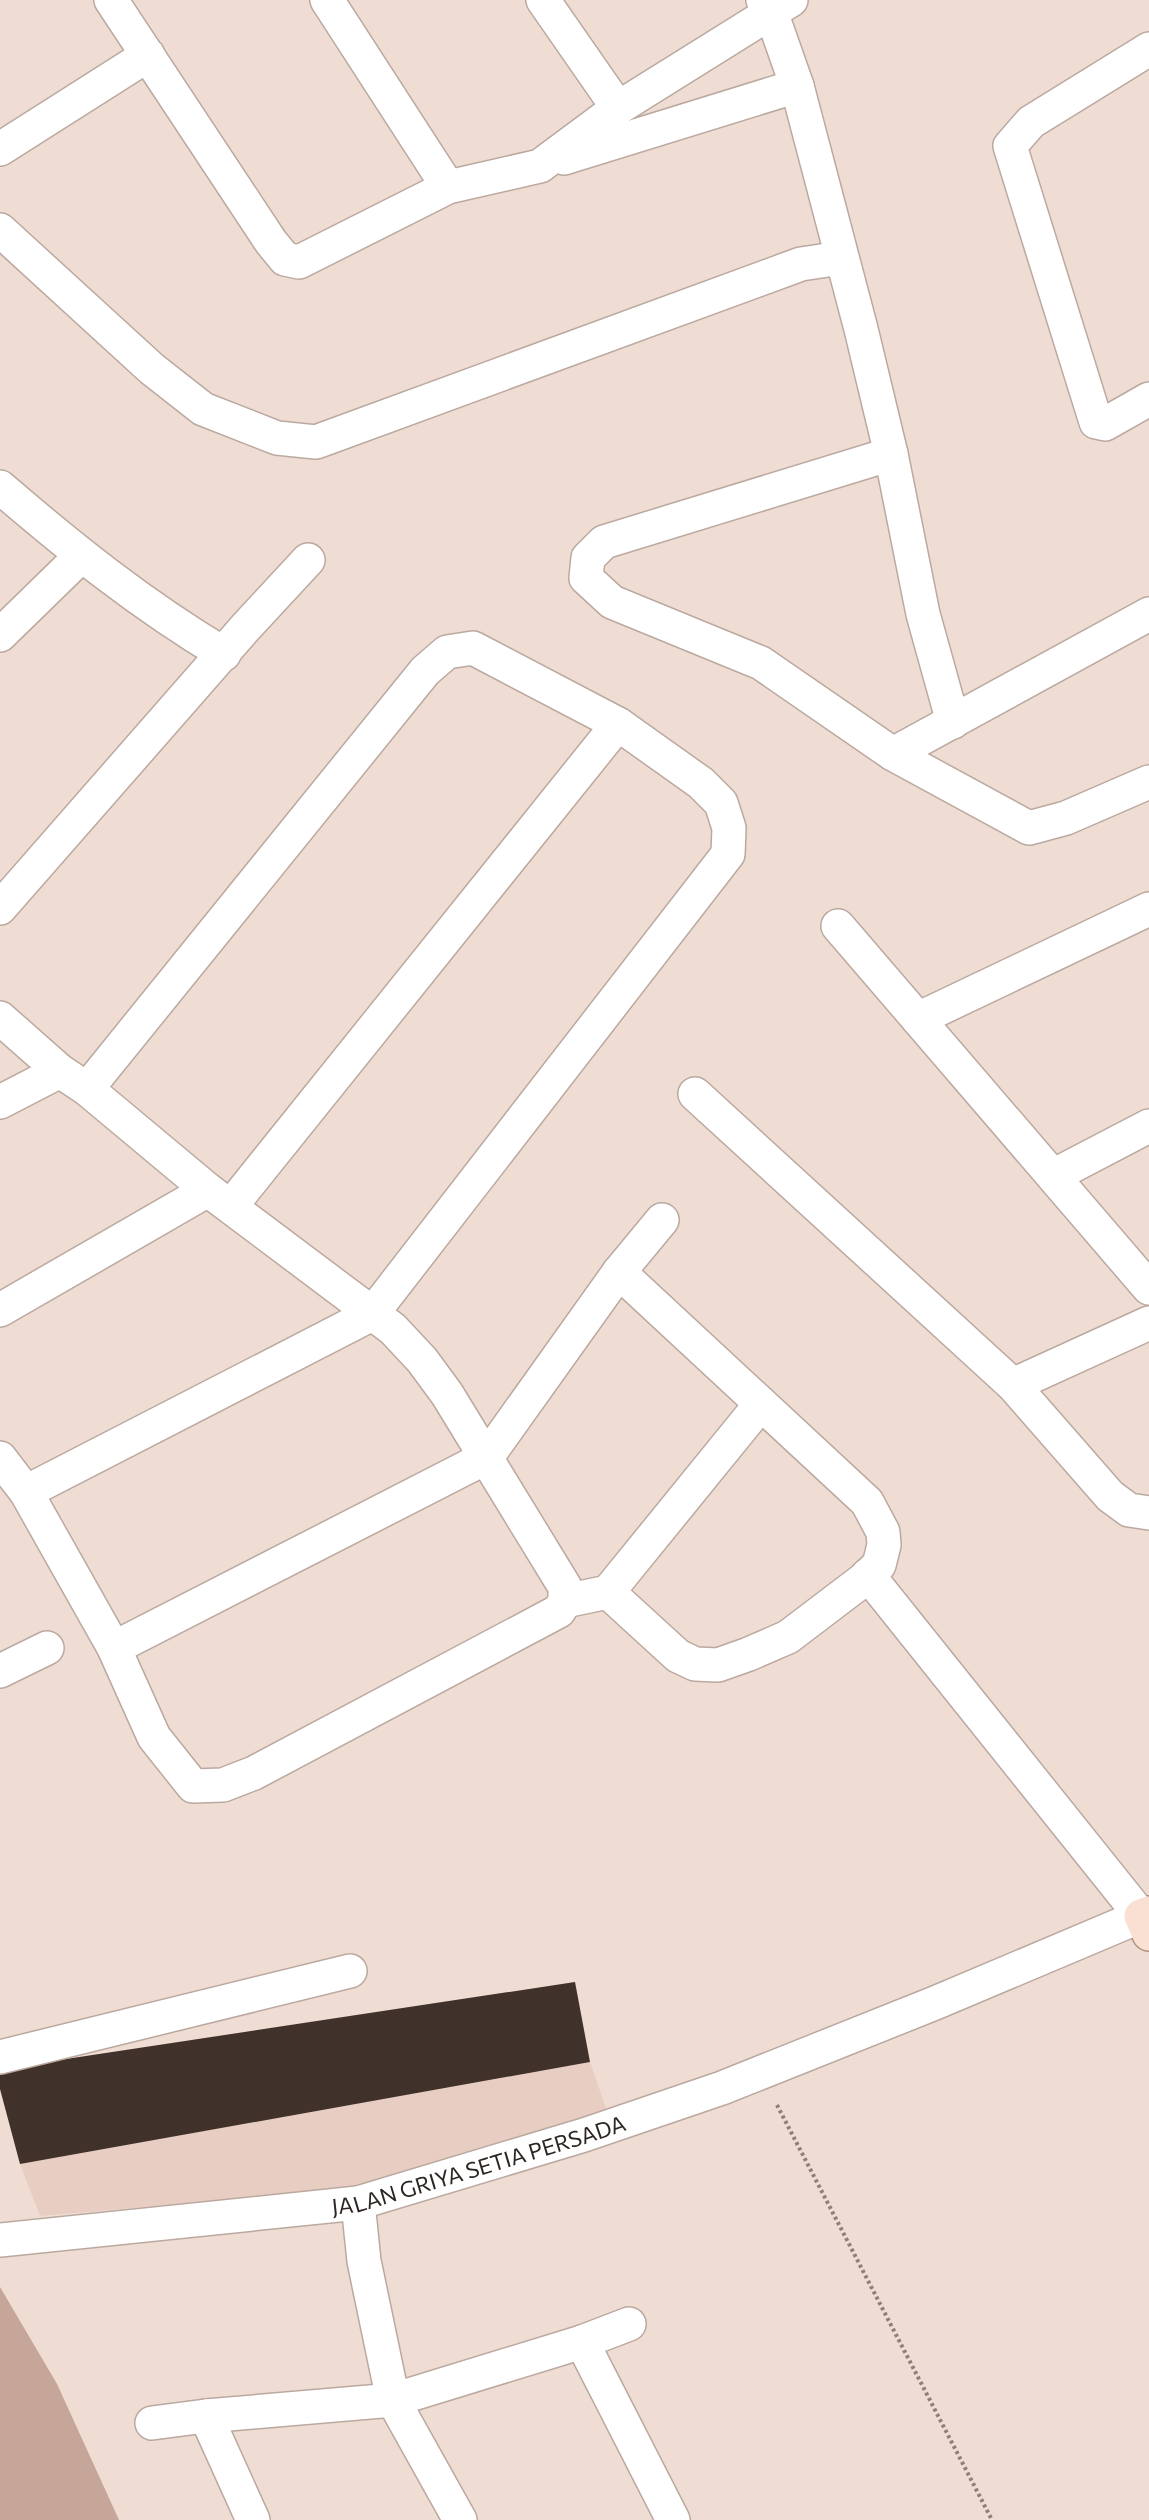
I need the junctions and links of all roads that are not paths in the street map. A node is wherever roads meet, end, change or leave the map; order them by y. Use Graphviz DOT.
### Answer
graph roads {
  1 [pos="111,0"];
  2 [pos="327,0"];
  3 [pos="543,0"];
  4 [pos="775,4"];
  5 [pos="1149,49"];
  6 [pos="148,55"];
  7 [pos="797,86"];
  8 [pos="618,108"];
  9 [pos="0,149"];
  10 [pos="540,166"];
  11 [pos="448,187"];
  12 [pos="0,230"];
  13 [pos="841,258"];
  14 [pos="1149,399"];
  15 [pos="891,454"];
  16 [pos="0,487"];
  17 [pos="81,556"];
  18 [pos="308,560"];
  19 [pos="1149,614"];
  20 [pos="0,635"];
  21 [pos="224,654"];
  22 [pos="953,722"];
  23 [pos="618,724"];
  24 [pos="893,754"];
  25 [pos="1149,782"];
  26 [pos="0,908"];
  27 [pos="1149,909"];
  28 [pos="838,926"];
  29 [pos="0,1018"];
  30 [pos="918,1019"];
  31 [pos="60,1071"];
  32 [pos="87,1089"];
  33 [pos="695,1094"];
  34 [pos="0,1102"];
  35 [pos="1149,1126"];
  36 [pos="1053,1176"];
  37 [pos="220,1198"];
  38 [pos="662,1220"];
  39 [pos="619,1272"];
  40 [pos="1149,1288"];
  41 [pos="0,1310"];
  42 [pos="372,1314"];
  43 [pos="1149,1323"];
  44 [pos="1013,1385"];
  45 [pos="760,1405"];
  46 [pos="487,1457"];
  47 [pos="0,1458"];
  48 [pos="26,1492"];
  49 [pos="1149,1513"];
  50 [pos="868,1575"];
  51 [pos="608,1592"];
  52 [pos="565,1601"];
  53 [pos="47,1648"];
  54 [pos="114,1648"];
  55 [pos="0,1671"];
  56 [pos="1138,1923"];
  57 [pos="350,1971"];
  58 [pos="0,2057"];
  59 [pos="358,2203"];
  60 [pos="0,2240"];
  61 [pos="629,2324"];
  62 [pos="582,2342"];
  63 [pos="393,2400"];
  64 [pos="206,2416"];
  65 [pos="152,2423"];
  66 [pos="253,2520"];
  67 [pos="460,2520"];
  68 [pos="673,2520"];
  1 -- 6 [label="street"];
  2 -- 11 [label="street"];
  3 -- 8 [label="street"];
  4 -- 7 [label="street"];
  4 -- 8 [label="street"];
  5 -- 14 [label="street"];
  6 -- 9 [label="street"];
  6 -- 11 [label="street"];
  7 -- 10 [label="street"];
  7 -- 13 [label="street"];
  8 -- 10 [label="street"];
  10 -- 11 [label="street"];
  12 -- 13 [label="street"];
  13 -- 15 [label="street"];
  15 -- 22 [label="street"];
  15 -- 24 [label="street"];
  16 -- 17 [label="street"];
  17 -- 20 [label="street"];
  17 -- 21 [label="street"];
  18 -- 21 [label="street"];
  19 -- 22 [label="street"];
  21 -- 26 [label="street"];
  22 -- 24 [label="street"];
  23 -- 32 [label="street"];
  23 -- 37 [label="street"];
  23 -- 42 [label="street"];
  24 -- 25 [label="street"];
  27 -- 30 [label="street"];
  28 -- 30 [label="street"];
  29 -- 31 [label="street"];
  30 -- 36 [label="street"];
  31 -- 32 [label="street"];
  31 -- 34 [label="street"];
  32 -- 37 [label="street"];
  33 -- 44 [label="street"];
  35 -- 36 [label="street"];
  36 -- 40 [label="street"];
  37 -- 41 [label="street"];
  37 -- 42 [label="street"];
  38 -- 39 [label="street"];
  39 -- 45 [label="street"];
  39 -- 46 [label="street"];
  42 -- 46 [label="street"];
  42 -- 48 [label="street"];
  43 -- 44 [label="street"];
  44 -- 49 [label="street"];
  45 -- 50 [label="street"];
  45 -- 51 [label="street"];
  46 -- 52 [label="street"];
  46 -- 54 [label="street"];
  47 -- 48 [label="street"];
  48 -- 54 [label="street"];
  50 -- 51 [label="street"];
  50 -- 56 [label="street"];
  51 -- 52 [label="street"];
  52 -- 54 [label="street"];
  53 -- 55 [label="street"];
  56 -- 59 [label="street, JALAN GRIYA SETIA PERSADA"];
  57 -- 58 [label="street"];
  59 -- 60 [label="street, JALAN GRIYA SETIA PERSADA"];
  59 -- 63 [label="street"];
  61 -- 62 [label="street"];
  62 -- 63 [label="street"];
  62 -- 68 [label="street"];
  63 -- 64 [label="street"];
  63 -- 67 [label="street"];
  64 -- 65 [label="street"];
  64 -- 66 [label="street"];
}
